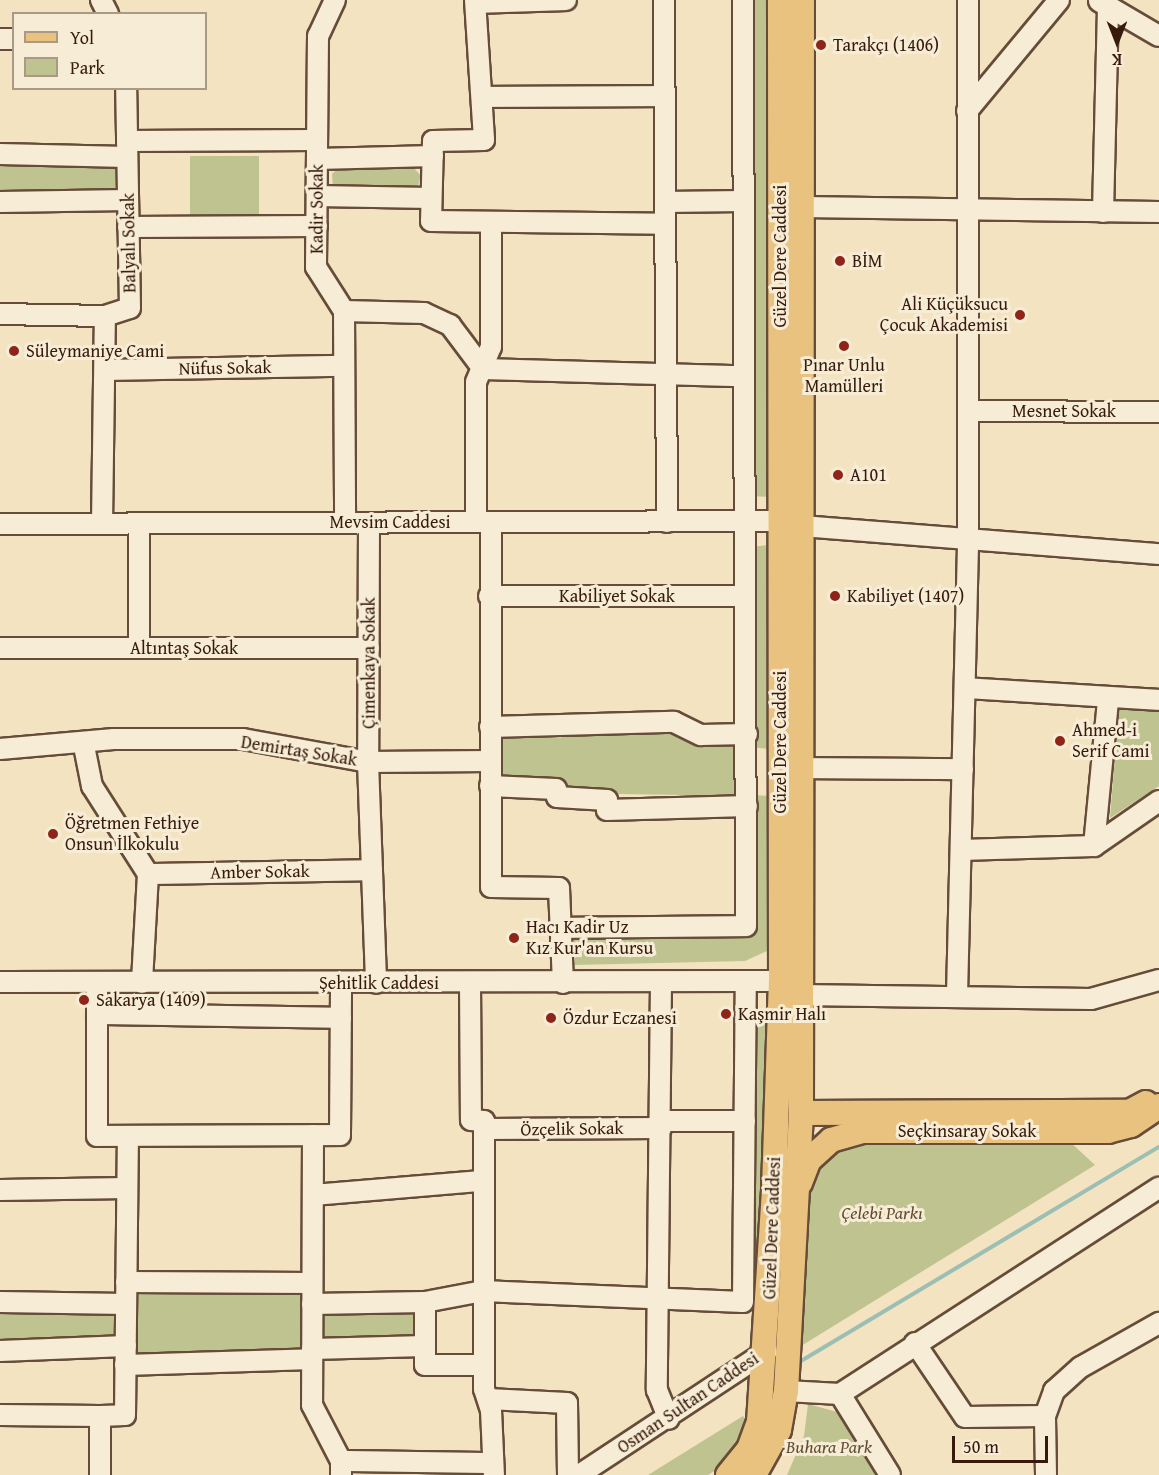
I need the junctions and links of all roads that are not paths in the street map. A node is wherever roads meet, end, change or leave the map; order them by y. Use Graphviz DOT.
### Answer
graph roads {
  1 [pos="335,0"];
  2 [pos="566,0"];
  3 [pos="664,0"];
  4 [pos="742,0"];
  5 [pos="780,0"];
  6 [pos="802,0"];
  7 [pos="968,0"];
  8 [pos="1059,0"];
  9 [pos="476,2"];
  10 [pos="1102,3"];
  11 [pos="1159,36"];
  12 [pos="126,90"];
  13 [pos="665,96"];
  14 [pos="482,97"];
  15 [pos="967,111"];
  16 [pos="127,149"];
  17 [pos="317,149"];
  18 [pos="0,154"];
  19 [pos="433,156"];
  20 [pos="317,196"];
  21 [pos="431,198"];
  22 [pos="128,200"];
  23 [pos="743,201"];
  24 [pos="0,202"];
  25 [pos="665,202"];
  26 [pos="802,207"];
  27 [pos="968,212"];
  28 [pos="1103,212"];
  29 [pos="1159,212"];
  30 [pos="491,222"];
  31 [pos="665,224"];
  32 [pos="317,226"];
  33 [pos="128,227"];
  34 [pos="344,311"];
  35 [pos="0,314"];
  36 [pos="105,316"];
  37 [pos="344,366"];
  38 [pos="483,369"];
  39 [pos="105,370"];
  40 [pos="666,374"];
  41 [pos="741,376"];
  42 [pos="968,411"];
  43 [pos="1159,412"];
  44 [pos="744,521"];
  45 [pos="484,522"];
  46 [pos="667,522"];
  47 [pos="345,523"];
  48 [pos="369,523"];
  49 [pos="0,524"];
  50 [pos="102,524"];
  51 [pos="139,524"];
  52 [pos="791,524"];
  53 [pos="969,539"];
  54 [pos="1159,554"];
  55 [pos="489,596"];
  56 [pos="745,596"];
  57 [pos="0,648"];
  58 [pos="139,648"];
  59 [pos="369,648"];
  60 [pos="965,688"];
  61 [pos="1159,700"];
  62 [pos="1108,701"];
  63 [pos="489,727"];
  64 [pos="747,734"];
  65 [pos="84,746"];
  66 [pos="0,749"];
  67 [pos="490,761"];
  68 [pos="368,762"];
  69 [pos="801,768"];
  70 [pos="963,769"];
  71 [pos="490,786"];
  72 [pos="1159,801"];
  73 [pos="747,806"];
  74 [pos="1094,846"];
  75 [pos="961,850"];
  76 [pos="372,870"];
  77 [pos="148,874"];
  78 [pos="561,928"];
  79 [pos="762,981"];
  80 [pos="0,982"];
  81 [pos="97,982"];
  82 [pos="661,982"];
  83 [pos="142,983"];
  84 [pos="376,983"];
  85 [pos="470,983"];
  86 [pos="563,983"];
  87 [pos="1158,983"];
  88 [pos="341,984"];
  89 [pos="800,995"];
  90 [pos="957,995"];
  91 [pos="97,1014"];
  92 [pos="341,1018"];
  93 [pos="1159,1097"];
  94 [pos="1159,1106"];
  95 [pos="801,1113"];
  96 [pos="745,1121"];
  97 [pos="661,1124"];
  98 [pos="484,1130"];
  99 [pos="313,1135"];
  100 [pos="128,1136"];
  101 [pos="481,1181"];
  102 [pos="127,1188"];
  103 [pos="1159,1188"];
  104 [pos="0,1190"];
  105 [pos="797,1190"];
  106 [pos="313,1195"];
  107 [pos="126,1282"];
  108 [pos="312,1283"];
  109 [pos="483,1291"];
  110 [pos="662,1297"];
  111 [pos="0,1302"];
  112 [pos="425,1302"];
  113 [pos="126,1304"];
  114 [pos="312,1304"];
  115 [pos="1159,1323"];
  116 [pos="915,1343"];
  117 [pos="425,1346"];
  118 [pos="0,1351"];
  119 [pos="767,1351"];
  120 [pos="312,1354"];
  121 [pos="125,1356"];
  122 [pos="484,1365"];
  123 [pos="786,1391"];
  124 [pos="840,1394"];
  125 [pos="488,1399"];
  126 [pos="0,1415"];
  127 [pos="100,1416"];
  128 [pos="1045,1416"];
  129 [pos="669,1419"];
  130 [pos="341,1468"];
  131 [pos="494,1469"];
  132 [pos="100,1475"];
  133 [pos="568,1475"];
  134 [pos="579,1475"];
  135 [pos="728,1475"];
  136 [pos="754,1475"];
  137 [pos="890,1475"];
  138 [pos="1046,1475"];
  1 -- 17 [label="street, Kadir Sokak"];
  2 -- 9 [label="street"];
  3 -- 13 [label="street"];
  4 -- 23 [label="street"];
  5 -- 52 [label="main road, Güzel Dere Caddesi"];
  6 -- 26 [label="main road, Güzel Dere Caddesi"];
  7 -- 15 [label="street"];
  8 -- 15 [label="street"];
  9 -- 14 [label="street"];
  10 -- 11 [label="street"];
  10 -- 28 [label="street"];
  12 -- 16 [label="street, Balyalı Sokak"];
  13 -- 14 [label="street"];
  13 -- 25 [label="street"];
  14 -- 19 [label="street"];
  15 -- 27 [label="street"];
  16 -- 17 [label="street"];
  16 -- 18 [label="street"];
  16 -- 22 [label="street, Balyalı Sokak"];
  17 -- 19 [label="street"];
  17 -- 20 [label="street, Kadir Sokak"];
  19 -- 21 [label="street"];
  20 -- 21 [label="street"];
  20 -- 32 [label="street, Kadir Sokak"];
  21 -- 30 [label="street"];
  22 -- 24 [label="street"];
  22 -- 33 [label="street, Balyalı Sokak"];
  23 -- 25 [label="street"];
  23 -- 41 [label="street"];
  25 -- 31 [label="street"];
  26 -- 27 [label="street"];
  26 -- 52 [label="main road, Güzel Dere Caddesi"];
  27 -- 28 [label="street"];
  27 -- 42 [label="street"];
  28 -- 29 [label="street"];
  30 -- 31 [label="street"];
  30 -- 38 [label="street"];
  31 -- 40 [label="street"];
  32 -- 33 [label="street"];
  32 -- 34 [label="street, Kadir Sokak"];
  33 -- 36 [label="street, Balyalı Sokak"];
  34 -- 37 [label="street"];
  34 -- 38 [label="street"];
  35 -- 36 [label="street"];
  36 -- 39 [label="street"];
  37 -- 39 [label="street, Nüfus Sokak"];
  37 -- 47 [label="street"];
  38 -- 40 [label="street"];
  38 -- 45 [label="street"];
  39 -- 50 [label="street"];
  40 -- 41 [label="street"];
  40 -- 46 [label="street"];
  41 -- 44 [label="street"];
  42 -- 43 [label="street, Mesnet Sokak"];
  42 -- 53 [label="street"];
  44 -- 46 [label="street, Mevsim Caddesi"];
  44 -- 52 [label="street, Mevsim Caddesi"];
  44 -- 56 [label="street"];
  45 -- 46 [label="street, Mevsim Caddesi"];
  45 -- 48 [label="street, Mevsim Caddesi"];
  45 -- 55 [label="street"];
  47 -- 48 [label="street, Mevsim Caddesi"];
  47 -- 51 [label="street, Mevsim Caddesi"];
  48 -- 59 [label="street, Çimenkaya Sokak"];
  49 -- 50 [label="street, Mevsim Caddesi"];
  50 -- 51 [label="street, Mevsim Caddesi"];
  51 -- 58 [label="street"];
  52 -- 53 [label="street, Mevsim Caddesi"];
  52 -- 69 [label="main road, Güzel Dere Caddesi"];
  52 -- 79 [label="main road, Güzel Dere Caddesi"];
  53 -- 54 [label="street, Mevsim Caddesi"];
  53 -- 60 [label="street"];
  55 -- 56 [label="street, Kabiliyet Sokak"];
  55 -- 63 [label="street"];
  56 -- 64 [label="street"];
  57 -- 58 [label="street, Altıntaş Sokak"];
  58 -- 59 [label="street, Altıntaş Sokak"];
  59 -- 68 [label="street, Çimenkaya Sokak"];
  60 -- 62 [label="street"];
  60 -- 70 [label="street"];
  61 -- 62 [label="street"];
  62 -- 74 [label="street"];
  63 -- 64 [label="street"];
  63 -- 67 [label="street"];
  64 -- 73 [label="street"];
  65 -- 66 [label="street, Demirtaş Sokak"];
  65 -- 68 [label="street, Demirtaş Sokak"];
  65 -- 77 [label="street"];
  67 -- 68 [label="street, Demirtaş Sokak"];
  67 -- 71 [label="street"];
  68 -- 76 [label="street, Çimenkaya Sokak"];
  69 -- 70 [label="street"];
  69 -- 89 [label="main road, Güzel Dere Caddesi"];
  70 -- 75 [label="street"];
  71 -- 73 [label="street"];
  71 -- 78 [label="street"];
  72 -- 74 [label="street"];
  73 -- 78 [label="street"];
  74 -- 75 [label="street"];
  75 -- 90 [label="street"];
  76 -- 77 [label="street, Amber Sokak"];
  76 -- 84 [label="street, Çimenkaya Sokak"];
  77 -- 83 [label="street"];
  78 -- 86 [label="street"];
  79 -- 82 [label="street, Şehitlik Caddesi"];
  79 -- 89 [label="street"];
  79 -- 96 [label="street"];
  79 -- 119 [label="main road, Güzel Dere Caddesi"];
  80 -- 81 [label="street, Şehitlik Caddesi"];
  81 -- 83 [label="street, Şehitlik Caddesi"];
  81 -- 91 [label="street"];
  82 -- 86 [label="street, Şehitlik Caddesi"];
  82 -- 97 [label="street"];
  83 -- 88 [label="street, Şehitlik Caddesi"];
  84 -- 85 [label="street, Şehitlik Caddesi"];
  84 -- 88 [label="street, Şehitlik Caddesi"];
  85 -- 86 [label="street, Şehitlik Caddesi"];
  85 -- 98 [label="street"];
  87 -- 90 [label="street"];
  88 -- 92 [label="street"];
  89 -- 90 [label="street"];
  89 -- 95 [label="main road, Güzel Dere Caddesi"];
  91 -- 92 [label="street"];
  91 -- 100 [label="street"];
  92 -- 99 [label="street"];
  93 -- 95 [label="main road, Seçkinsaray Sokak"];
  94 -- 105 [label="main road, Seçkinsaray Sokak"];
  95 -- 105 [label="main road, Güzel Dere Caddesi"];
  96 -- 97 [label="street, Özçelik Sokak"];
  96 -- 110 [label="street"];
  97 -- 98 [label="street, Özçelik Sokak"];
  97 -- 110 [label="street"];
  98 -- 101 [label="street"];
  99 -- 100 [label="street"];
  99 -- 106 [label="street"];
  100 -- 102 [label="street"];
  101 -- 106 [label="street"];
  101 -- 109 [label="street"];
  102 -- 104 [label="street"];
  102 -- 107 [label="street"];
  103 -- 116 [label="street"];
  105 -- 123 [label="main road, Güzel Dere Caddesi"];
  106 -- 108 [label="street"];
  107 -- 108 [label="street"];
  107 -- 113 [label="street"];
  108 -- 114 [label="street"];
  109 -- 110 [label="street"];
  109 -- 112 [label="street"];
  109 -- 122 [label="street"];
  110 -- 129 [label="street"];
  111 -- 113 [label="street"];
  112 -- 114 [label="street"];
  112 -- 117 [label="street"];
  113 -- 121 [label="street"];
  114 -- 120 [label="street"];
  115 -- 128 [label="street"];
  116 -- 124 [label="street"];
  116 -- 128 [label="street"];
  117 -- 120 [label="street"];
  117 -- 122 [label="street"];
  118 -- 121 [label="street"];
  119 -- 129 [label="street, Osman Sultan Caddesi"];
  119 -- 135 [label="main road, Güzel Dere Caddesi"];
  120 -- 121 [label="street"];
  120 -- 130 [label="street"];
  121 -- 127 [label="street"];
  122 -- 125 [label="street"];
  123 -- 124 [label="street"];
  123 -- 136 [label="main road, Güzel Dere Caddesi"];
  124 -- 137 [label="street"];
  125 -- 131 [label="street"];
  125 -- 133 [label="street"];
  126 -- 127 [label="street"];
  127 -- 132 [label="street"];
  128 -- 138 [label="street"];
  129 -- 134 [label="street, Osman Sultan Caddesi"];
  130 -- 131 [label="street"];
}
